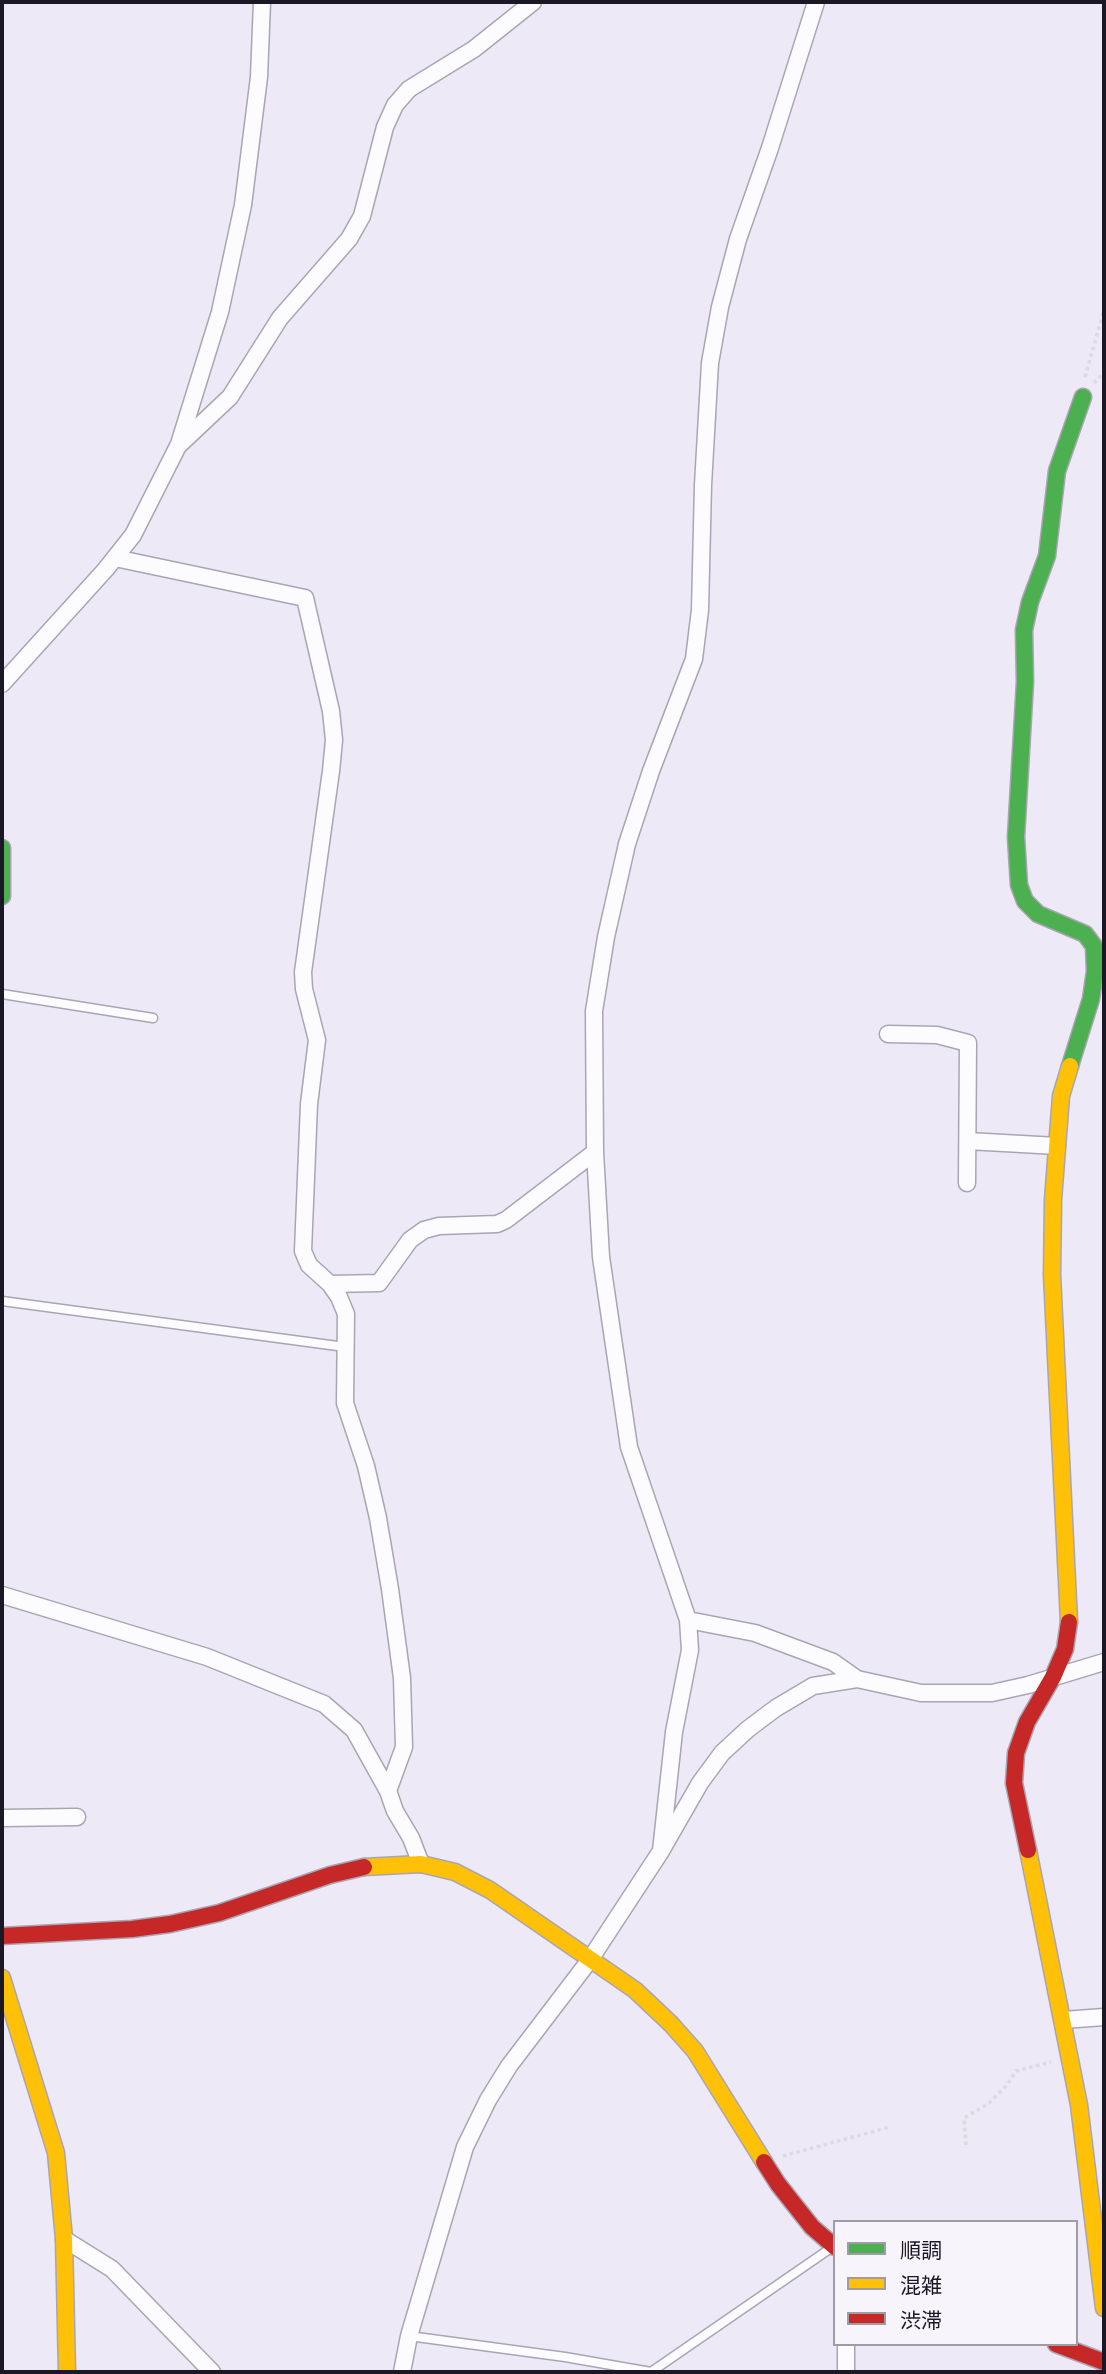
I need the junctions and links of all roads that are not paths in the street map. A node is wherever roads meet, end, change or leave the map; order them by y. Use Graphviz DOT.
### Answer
graph roads {
  1 [pos="262,2"];
  2 [pos="533,2"];
  3 [pos="817,2"];
  4 [pos="1083,397"];
  5 [pos="178,446"];
  6 [pos="115,558"];
  7 [pos="2,684"];
  8 [pos="2,848"];
  9 [pos="2,896"];
  10 [pos="2,994"];
  11 [pos="153,1018"];
  12 [pos="888,1034"];
  13 [pos="968,1141"];
  14 [pos="1057,1146"];
  15 [pos="595,1152"];
  16 [pos="967,1183"];
  17 [pos="330,1284"];
  18 [pos="2,1301"];
  19 [pos="345,1347"];
  20 [pos="2,1595"];
  21 [pos="688,1619"];
  22 [pos="1104,1662"];
  23 [pos="1052,1677"];
  24 [pos="857,1679"];
  25 [pos="388,1791"];
  26 [pos="77,1817"];
  27 [pos="2,1818"];
  28 [pos="661,1851"];
  29 [pos="421,1864"];
  30 [pos="2,1936"];
  31 [pos="589,1961"];
  32 [pos="2,1978"];
  33 [pos="1104,2017"];
  34 [pos="1063,2020"];
  35 [pos="64,2239"];
  36 [pos="833,2246"];
  37 [pos="833,2248"];
  38 [pos="1102,2271"];
  39 [pos="1104,2308"];
  40 [pos="409,2336"];
  41 [pos="846,2346"];
  42 [pos="1061,2346"];
  43 [pos="1104,2362"];
  44 [pos="67,2372"];
  45 [pos="212,2372"];
  46 [pos="402,2372"];
  47 [pos="651,2372"];
  48 [pos="846,2372"];
  1 -- 5 [label="street"];
  2 -- 5 [label="street"];
  3 -- 15 [label="street"];
  4 -- 14 [label="street"];
  5 -- 6 [label="street"];
  6 -- 7 [label="street"];
  6 -- 17 [label="street"];
  8 -- 9 [label="street"];
  10 -- 11 [label="lane"];
  12 -- 13 [label="street"];
  13 -- 14 [label="street"];
  13 -- 16 [label="street"];
  14 -- 23 [label="street"];
  15 -- 17 [label="street"];
  15 -- 21 [label="street"];
  17 -- 19 [label="street"];
  18 -- 19 [label="lane"];
  19 -- 25 [label="street"];
  20 -- 25 [label="street"];
  21 -- 24 [label="street"];
  21 -- 28 [label="street"];
  22 -- 23 [label="street"];
  23 -- 24 [label="street"];
  23 -- 34 [label="street"];
  24 -- 28 [label="street"];
  25 -- 29 [label="street"];
  26 -- 27 [label="street"];
  28 -- 31 [label="street"];
  29 -- 30 [label="street"];
  29 -- 31 [label="street"];
  31 -- 36 [label="street"];
  31 -- 40 [label="street"];
  32 -- 35 [label="street"];
  33 -- 34 [label="street"];
  34 -- 38 [label="street"];
  35 -- 44 [label="street"];
  35 -- 45 [label="street"];
  37 -- 47 [label="lane"];
  38 -- 39 [label="street"];
  40 -- 46 [label="street"];
  40 -- 47 [label="lane"];
  41 -- 48 [label="street"];
  42 -- 43 [label="street"];
}
